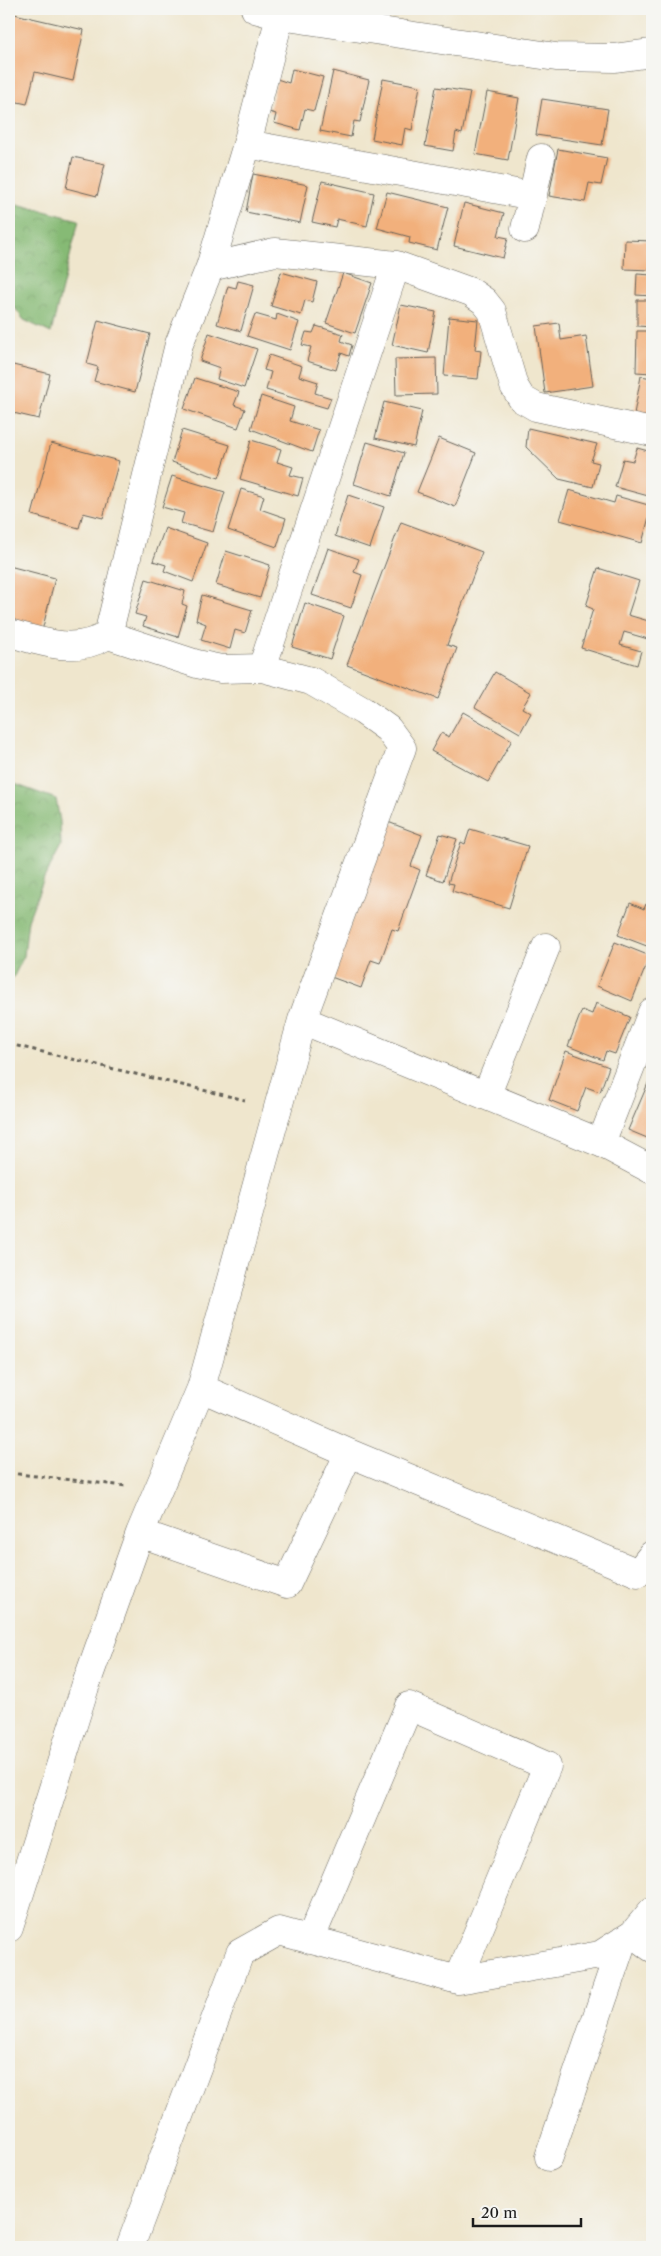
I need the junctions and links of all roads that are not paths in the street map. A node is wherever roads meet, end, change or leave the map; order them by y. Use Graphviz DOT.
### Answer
graph roads {
  1 [pos="267,13"];
  2 [pos="652,53"];
  3 [pos="247,144"];
  4 [pos="541,158"];
  5 [pos="533,196"];
  6 [pos="525,229"];
  7 [pos="396,265"];
  8 [pos="210,267"];
  9 [pos="652,432"];
  10 [pos="9,633"];
  11 [pos="108,635"];
  12 [pos="262,668"];
  13 [pos="546,947"];
  14 [pos="652,1012"];
  15 [pos="302,1020"];
  16 [pos="486,1096"];
  17 [pos="601,1143"];
  18 [pos="652,1170"];
  19 [pos="201,1388"];
  20 [pos="349,1453"];
  21 [pos="140,1533"];
  22 [pos="652,1555"];
  23 [pos="652,1911"];
  24 [pos="9,1928"];
  25 [pos="310,1940"];
  26 [pos="636,1941"];
  27 [pos="458,1980"];
  28 [pos="550,2157"];
  29 [pos="130,2247"];
  1 -- 2 [label="street"];
  1 -- 3 [label="street"];
  3 -- 5 [label="street"];
  3 -- 8 [label="street"];
  4 -- 5 [label="street"];
  5 -- 6 [label="street"];
  7 -- 8 [label="street"];
  7 -- 9 [label="street"];
  7 -- 12 [label="street"];
  8 -- 11 [label="street"];
  10 -- 11 [label="street"];
  11 -- 12 [label="street"];
  12 -- 15 [label="street"];
  13 -- 16 [label="street"];
  14 -- 17 [label="street"];
  15 -- 16 [label="street"];
  15 -- 19 [label="street"];
  16 -- 17 [label="street"];
  17 -- 18 [label="street"];
  19 -- 20 [label="street"];
  19 -- 21 [label="street"];
  20 -- 21 [label="street"];
  20 -- 22 [label="street"];
  21 -- 24 [label="street"];
  23 -- 26 [label="street"];
  25 -- 27 [label="street"];
  25 -- 27 [label="street"];
  25 -- 29 [label="street"];
  26 -- 27 [label="street"];
  26 -- 28 [label="street"];
}
